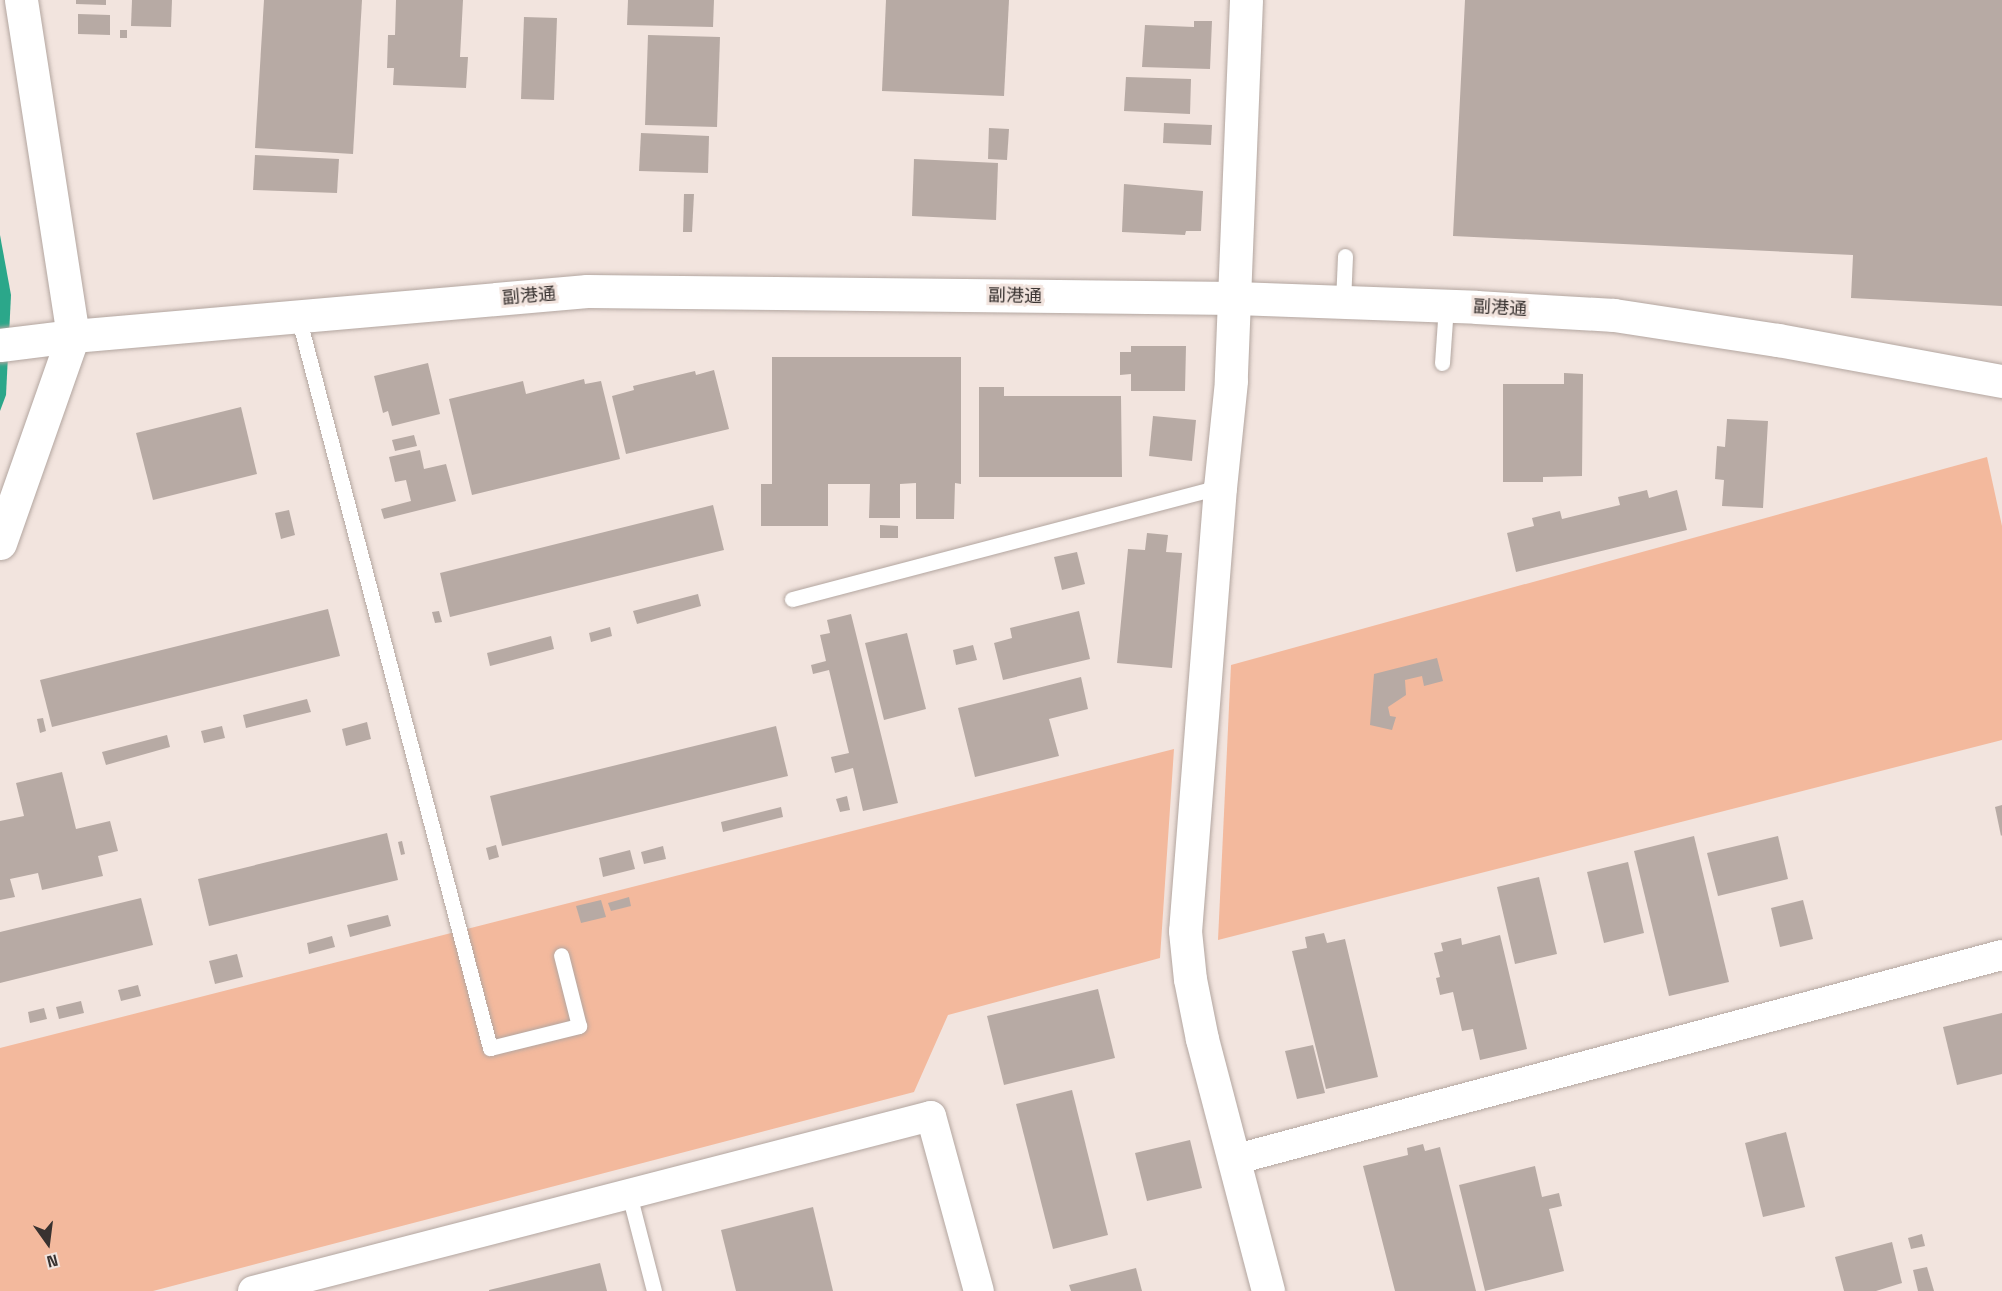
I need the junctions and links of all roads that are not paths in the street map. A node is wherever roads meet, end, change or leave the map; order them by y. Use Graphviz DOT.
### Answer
graph roads {
  1 [pos="21,0"];
  2 [pos="1246,0"];
  3 [pos="1345,256"];
  4 [pos="1236,298"];
  5 [pos="1343,302"];
  6 [pos="1446,306"];
  7 [pos="298,316"];
  8 [pos="73,336"];
  9 [pos="12,344"];
  10 [pos="1442,363"];
  11 [pos="2002,381"];
  12 [pos="1220,487"];
  13 [pos="0,543"];
  14 [pos="792,599"];
  15 [pos="561,955"];
  16 [pos="2002,956"];
  17 [pos="1233,1160"];
  18 [pos="629,1194"];
  19 [pos="253,1291"];
  20 [pos="654,1291"];
  21 [pos="979,1291"];
  22 [pos="1268,1291"];
  1 -- 8 [label="street"];
  2 -- 4 [label="street"];
  3 -- 5 [label="lane"];
  4 -- 5 [label="street, 副港通"];
  4 -- 7 [label="street, 副港通"];
  4 -- 12 [label="street"];
  5 -- 6 [label="street, 副港通"];
  6 -- 10 [label="lane"];
  6 -- 11 [label="street, 副港通"];
  7 -- 8 [label="street, 副港通"];
  7 -- 15 [label="lane"];
  8 -- 9 [label="street, 副港通"];
  8 -- 13 [label="street"];
  12 -- 14 [label="lane"];
  12 -- 17 [label="street"];
  16 -- 17 [label="street"];
  17 -- 22 [label="street"];
  18 -- 19 [label="street"];
  18 -- 20 [label="lane"];
  18 -- 21 [label="street"];
}
